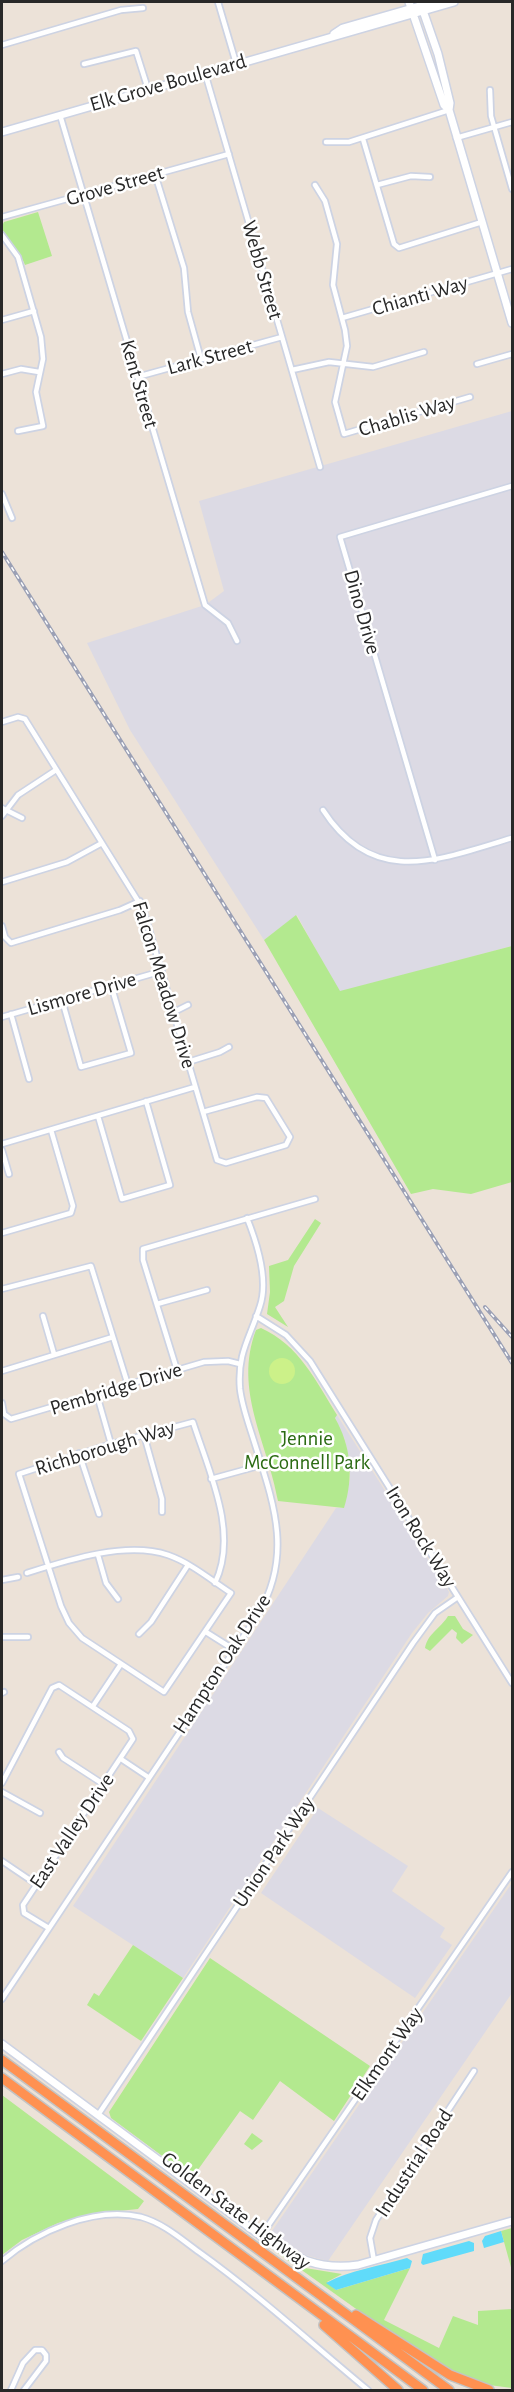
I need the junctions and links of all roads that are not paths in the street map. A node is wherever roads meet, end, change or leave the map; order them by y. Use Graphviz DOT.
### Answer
graph roads {
  1 [pos="218,2"];
  2 [pos="434,2"];
  3 [pos="454,2"];
  4 [pos="421,6"];
  5 [pos="143,8"];
  6 [pos="411,8"];
  7 [pos="2,45"];
  8 [pos="236,63"];
  9 [pos="84,64"];
  10 [pos="205,73"];
  11 [pos="148,89"];
  12 [pos="490,90"];
  13 [pos="449,110"];
  14 [pos="60,115"];
  15 [pos="513,122"];
  16 [pos="494,127"];
  17 [pos="2,132"];
  18 [pos="456,138"];
  19 [pos="363,139"];
  20 [pos="326,142"];
  21 [pos="229,154"];
  22 [pos="155,174"];
  23 [pos="430,177"];
  24 [pos="315,185"];
  25 [pos="377,185"];
  26 [pos="513,189"];
  27 [pos="84,194"];
  28 [pos="2,218"];
  29 [pos="482,222"];
  30 [pos="2,236"];
  31 [pos="513,269"];
  32 [pos="498,273"];
  33 [pos="34,311"];
  34 [pos="342,318"];
  35 [pos="2,320"];
  36 [pos="513,323"];
  37 [pos="282,337"];
  38 [pos="424,352"];
  39 [pos="513,354"];
  40 [pos="201,359"];
  41 [pos="344,364"];
  42 [pos="477,364"];
  43 [pos="292,370"];
  44 [pos="39,372"];
  45 [pos="2,374"];
  46 [pos="137,377"];
  47 [pos="470,397"];
  48 [pos="18,432"];
  49 [pos="320,466"];
  50 [pos="513,486"];
  51 [pos="2,494"];
  52 [pos="12,518"];
  53 [pos="237,641"];
  54 [pos="2,722"];
  55 [pos="56,770"];
  56 [pos="4,809"];
  57 [pos="322,810"];
  58 [pos="2,816"];
  59 [pos="22,818"];
  60 [pos="513,838"];
  61 [pos="102,843"];
  62 [pos="435,860"];
  63 [pos="2,882"];
  64 [pos="140,901"];
  65 [pos="2,926"];
  66 [pos="162,971"];
  67 [pos="111,985"];
  68 [pos="62,999"];
  69 [pos="188,1005"];
  70 [pos="174,1011"];
  71 [pos="11,1014"];
  72 [pos="2,1017"];
  73 [pos="229,1047"];
  74 [pos="188,1062"];
  75 [pos="29,1079"];
  76 [pos="195,1087"];
  77 [pos="146,1101"];
  78 [pos="203,1112"];
  79 [pos="98,1116"];
  80 [pos="51,1130"];
  81 [pos="2,1144"];
  82 [pos="2,1150"];
  83 [pos="9,1174"];
  84 [pos="315,1199"];
  85 [pos="247,1218"];
  86 [pos="2,1233"];
  87 [pos="2,1289"];
  88 [pos="207,1290"];
  89 [pos="158,1305"];
  90 [pos="43,1316"];
  91 [pos="256,1316"];
  92 [pos="112,1337"];
  93 [pos="54,1354"];
  94 [pos="240,1364"];
  95 [pos="177,1370"];
  96 [pos="2,1371"];
  97 [pos="128,1385"];
  98 [pos="97,1395"];
  99 [pos="2,1403"];
  100 [pos="144,1435"];
  101 [pos="111,1444"];
  102 [pos="79,1453"];
  103 [pos="262,1465"];
  104 [pos="211,1479"];
  105 [pos="162,1512"];
  106 [pos="99,1514"];
  107 [pos="98,1555"];
  108 [pos="49,1565"];
  109 [pos="188,1565"];
  110 [pos="27,1573"];
  111 [pos="18,1577"];
  112 [pos="2,1580"];
  113 [pos="215,1583"];
  114 [pos="458,1597"];
  115 [pos="118,1599"];
  116 [pos="206,1632"];
  117 [pos="139,1634"];
  118 [pos="2,1637"];
  119 [pos="27,1637"];
  120 [pos="233,1649"];
  121 [pos="121,1664"];
  122 [pos="513,1683"];
  123 [pos="93,1706"];
  124 [pos="59,1752"];
  125 [pos="121,1759"];
  126 [pos="148,1777"];
  127 [pos="2,1783"];
  128 [pos="103,1784"];
  129 [pos="2,1792"];
  130 [pos="40,1813"];
  131 [pos="2,1861"];
  132 [pos="513,1872"];
  133 [pos="36,1884"];
  134 [pos="47,1927"];
  135 [pos="2,1999"];
  136 [pos="2,2044"];
  137 [pos="2,2060"];
  138 [pos="474,2071"];
  139 [pos="2,2078"];
  140 [pos="99,2115"];
  141 [pos="513,2221"];
  142 [pos="261,2236"];
  143 [pos="2,2261"];
  144 [pos="374,2261"];
  145 [pos="290,2274"];
  146 [pos="307,2305"];
  147 [pos="11,2391"];
  148 [pos="24,2391"];
  149 [pos="368,2391"];
  150 [pos="398,2391"];
  151 [pos="423,2391"];
  152 [pos="449,2391"];
  153 [pos="489,2391"];
  1 -- 8 [label="street"];
  2 -- 4 [label="main road, Elk Grove Boulevard"];
  3 -- 4 [label="main road, Elk Grove Boulevard"];
  4 -- 6 [label="main road, Elk Grove Boulevard"];
  4 -- 13 [label="main road"];
  5 -- 7 [label="street"];
  6 -- 8 [label="main road, Elk Grove Boulevard"];
  6 -- 13 [label="main road"];
  8 -- 10 [label="main road, Elk Grove Boulevard"];
  9 -- 11 [label="street"];
  10 -- 11 [label="main road, Elk Grove Boulevard"];
  10 -- 21 [label="street, Webb Street"];
  11 -- 14 [label="main road, Elk Grove Boulevard"];
  12 -- 16 [label="street"];
  13 -- 18 [label="main road"];
  13 -- 19 [label="street"];
  14 -- 17 [label="main road, Elk Grove Boulevard"];
  14 -- 27 [label="street, Kent Street"];
  15 -- 16 [label="street"];
  16 -- 18 [label="street"];
  16 -- 26 [label="street"];
  18 -- 29 [label="main road"];
  19 -- 20 [label="street"];
  19 -- 25 [label="street"];
  21 -- 22 [label="street, Grove Street"];
  21 -- 37 [label="street, Webb Street"];
  22 -- 27 [label="street, Grove Street"];
  22 -- 40 [label="street"];
  23 -- 25 [label="street"];
  24 -- 34 [label="street"];
  25 -- 29 [label="street"];
  27 -- 28 [label="street, Grove Street"];
  27 -- 46 [label="street, Kent Street"];
  29 -- 32 [label="main road"];
  30 -- 33 [label="street"];
  31 -- 32 [label="street, Chianti Way"];
  32 -- 34 [label="street, Chianti Way"];
  32 -- 36 [label="main road"];
  33 -- 35 [label="street"];
  33 -- 44 [label="street"];
  34 -- 41 [label="street"];
  37 -- 40 [label="street, Lark Street"];
  37 -- 43 [label="street, Webb Street"];
  38 -- 41 [label="street"];
  39 -- 42 [label="street"];
  40 -- 46 [label="street, Lark Street"];
  41 -- 43 [label="street"];
  41 -- 47 [label="street, Chablis Way"];
  43 -- 49 [label="street, Webb Street"];
  44 -- 45 [label="street"];
  44 -- 48 [label="street"];
  46 -- 53 [label="street, Kent Street"];
  50 -- 62 [label="street, Dino Drive"];
  51 -- 52 [label="street"];
  54 -- 55 [label="street, Falcon Meadow Drive"];
  55 -- 56 [label="street"];
  55 -- 61 [label="street, Falcon Meadow Drive"];
  56 -- 58 [label="street"];
  56 -- 59 [label="street"];
  57 -- 62 [label="street"];
  60 -- 62 [label="street"];
  61 -- 63 [label="street"];
  61 -- 64 [label="street, Falcon Meadow Drive"];
  64 -- 65 [label="street"];
  64 -- 66 [label="street, Falcon Meadow Drive"];
  66 -- 67 [label="street, Lismore Drive"];
  66 -- 70 [label="street, Falcon Meadow Drive"];
  67 -- 68 [label="street, Lismore Drive"];
  67 -- 68 [label="street"];
  68 -- 71 [label="street, Lismore Drive"];
  69 -- 70 [label="street"];
  70 -- 74 [label="street, Falcon Meadow Drive"];
  71 -- 72 [label="street, Lismore Drive"];
  71 -- 75 [label="street"];
  73 -- 74 [label="street"];
  74 -- 76 [label="street, Falcon Meadow Drive"];
  76 -- 77 [label="street"];
  76 -- 78 [label="street, Falcon Meadow Drive"];
  77 -- 79 [label="street"];
  77 -- 79 [label="street"];
  78 -- 78 [label="street, Falcon Meadow Drive"];
  79 -- 80 [label="street"];
  80 -- 81 [label="street"];
  80 -- 86 [label="street"];
  82 -- 83 [label="street"];
  84 -- 85 [label="street"];
  85 -- 89 [label="street"];
  85 -- 91 [label="street, Hampton Oak Drive"];
  87 -- 92 [label="street"];
  88 -- 89 [label="street"];
  89 -- 95 [label="street"];
  90 -- 93 [label="street"];
  91 -- 94 [label="street, Hampton Oak Drive"];
  91 -- 114 [label="street, Iron Rock Way"];
  92 -- 93 [label="street"];
  92 -- 97 [label="street"];
  93 -- 96 [label="street"];
  94 -- 95 [label="street, Pembridge Drive"];
  94 -- 103 [label="street, Hampton Oak Drive"];
  95 -- 97 [label="street, Pembridge Drive"];
  97 -- 98 [label="street, Pembridge Drive"];
  98 -- 99 [label="street, Pembridge Drive"];
  98 -- 101 [label="street"];
  100 -- 101 [label="street, Richborough Way"];
  100 -- 104 [label="street, Richborough Way"];
  100 -- 105 [label="street"];
  101 -- 102 [label="street, Richborough Way"];
  102 -- 106 [label="street"];
  102 -- 108 [label="street, Richborough Way"];
  103 -- 104 [label="street"];
  103 -- 120 [label="street, Hampton Oak Drive"];
  104 -- 113 [label="street, Richborough Way"];
  107 -- 108 [label="street"];
  107 -- 109 [label="street"];
  107 -- 115 [label="street"];
  108 -- 110 [label="street"];
  108 -- 121 [label="street"];
  109 -- 113 [label="street"];
  109 -- 117 [label="street"];
  111 -- 112 [label="street"];
  113 -- 116 [label="street"];
  114 -- 122 [label="street, Iron Rock Way"];
  114 -- 140 [label="street, Union Park Way"];
  116 -- 120 [label="street"];
  116 -- 121 [label="street"];
  118 -- 119 [label="street"];
  120 -- 126 [label="street, Hampton Oak Drive"];
  121 -- 123 [label="street"];
  123 -- 125 [label="street, East Valley Drive"];
  123 -- 127 [label="street"];
  124 -- 128 [label="street"];
  125 -- 126 [label="street, East Valley Drive"];
  125 -- 128 [label="street, East Valley Drive"];
  126 -- 134 [label="street, Hampton Oak Drive"];
  128 -- 133 [label="street, East Valley Drive"];
  129 -- 130 [label="street"];
  131 -- 133 [label="street"];
  132 -- 142 [label="street, Elkmont Way"];
  133 -- 134 [label="street, East Valley Drive"];
  134 -- 135 [label="street, Hampton Oak Drive"];
  136 -- 140 [label="main road"];
  137 -- 145 [label="highway, Golden State Highway"];
  138 -- 144 [label="street, Industrial Road"];
  139 -- 146 [label="highway, Golden State Highway"];
  140 -- 142 [label="main road"];
  141 -- 144 [label="main road"];
  142 -- 144 [label="main road"];
  143 -- 149 [label="street"];
  145 -- 152 [label="highway, Golden State Highway"];
  145 -- 153 [label="highway"];
  146 -- 150 [label="highway"];
  146 -- 151 [label="highway, Golden State Highway"];
  147 -- 148 [label="street"];
}
